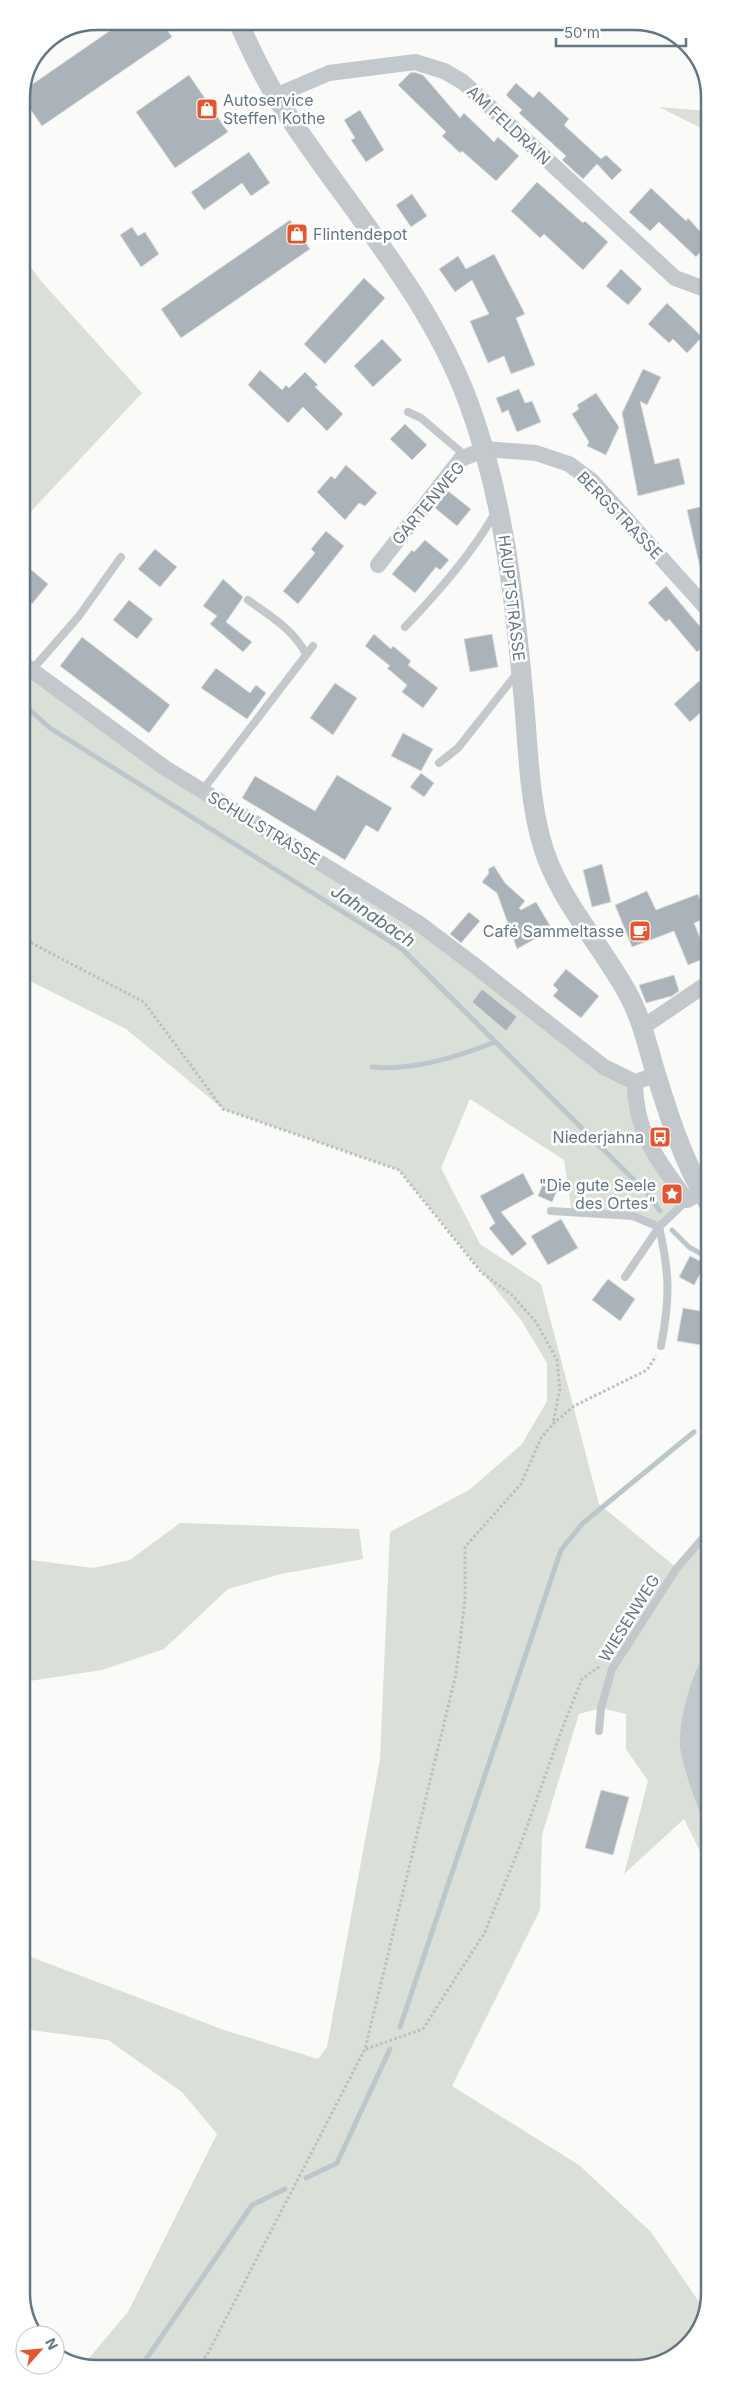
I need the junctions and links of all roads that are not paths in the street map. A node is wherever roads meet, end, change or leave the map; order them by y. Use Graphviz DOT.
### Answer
graph roads {
  1 [pos="242,30"];
  2 [pos="275,96"];
  3 [pos="701,288"];
  4 [pos="408,412"];
  5 [pos="476,453"];
  6 [pos="498,506"];
  7 [pos="121,557"];
  8 [pos="378,564"];
  9 [pos="248,600"];
  10 [pos="701,602"];
  11 [pos="405,627"];
  12 [pos="313,646"];
  13 [pos="306,654"];
  14 [pos="30,663"];
  15 [pos="521,668"];
  16 [pos="30,670"];
  17 [pos="439,763"];
  18 [pos="202,790"];
  19 [pos="701,988"];
  20 [pos="643,1027"];
  21 [pos="656,1075"];
  22 [pos="634,1082"];
  23 [pos="701,1196"];
  24 [pos="551,1211"];
  25 [pos="659,1227"];
  26 [pos="626,1277"];
  27 [pos="662,1346"];
  28 [pos="701,1540"];
  29 [pos="701,1683"];
  30 [pos="599,1731"];
  31 [pos="701,1784"];
  1 -- 2 [label="street, HAUPTSTRASSE"];
  2 -- 3 [label="street, AM FELDRAIN"];
  2 -- 5 [label="street, HAUPTSTRASSE"];
  4 -- 5 [label="lane"];
  5 -- 6 [label="street, HAUPTSTRASSE"];
  5 -- 8 [label="street, GARTENWEG"];
  5 -- 10 [label="street, BERGSTRASSE"];
  6 -- 11 [label="lane"];
  6 -- 15 [label="street, HAUPTSTRASSE"];
  7 -- 14 [label="lane"];
  9 -- 13 [label="lane"];
  12 -- 13 [label="lane"];
  13 -- 18 [label="lane"];
  15 -- 17 [label="lane"];
  15 -- 20 [label="street, HAUPTSTRASSE"];
  16 -- 18 [label="street, SCHULSTRASSE"];
  18 -- 22 [label="street, SCHULSTRASSE"];
  19 -- 20 [label="street"];
  20 -- 21 [label="street, HAUPTSTRASSE"];
  21 -- 22 [label="street"];
  21 -- 23 [label="street, HAUPTSTRASSE"];
  22 -- 23 [label="street"];
  23 -- 25 [label="lane"];
  24 -- 25 [label="lane"];
  25 -- 26 [label="lane"];
  25 -- 27 [label="lane"];
  28 -- 30 [label="lane, WIESENWEG"];
  29 -- 31 [label="street"];
}
